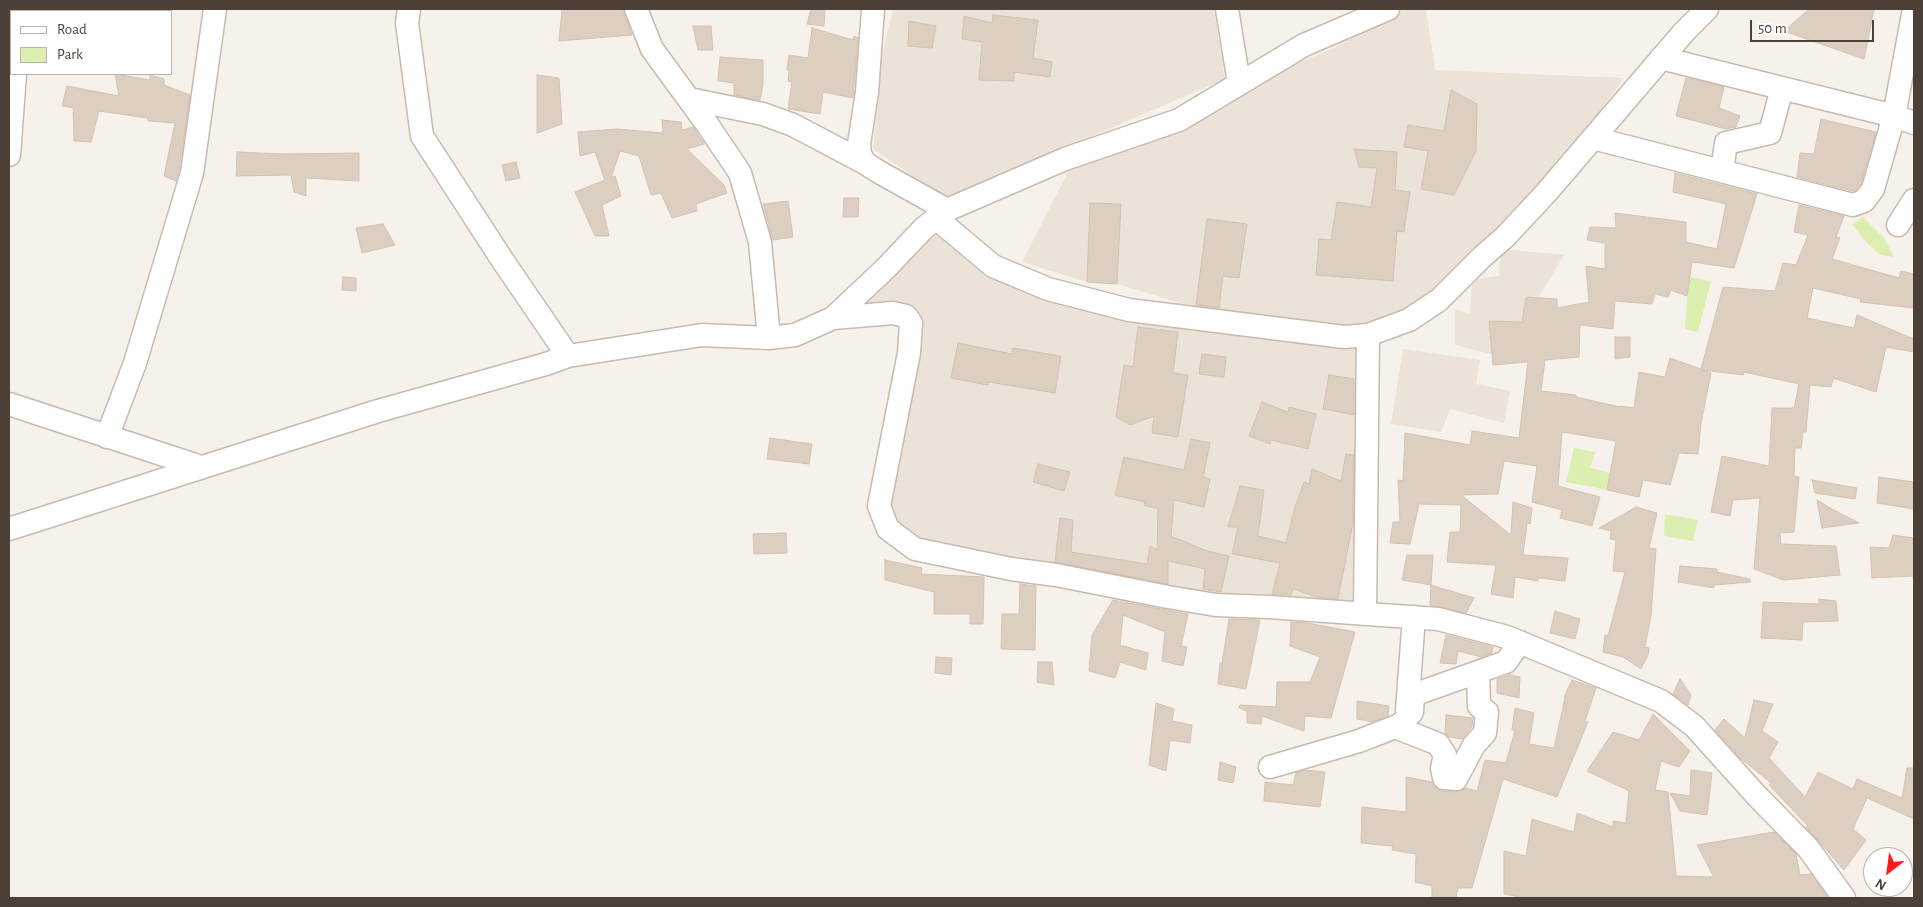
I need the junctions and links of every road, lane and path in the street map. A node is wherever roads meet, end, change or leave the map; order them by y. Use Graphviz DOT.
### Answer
graph roads {
  1 [pos="215,9"];
  2 [pos="409,9"];
  3 [pos="636,9"];
  4 [pos="873,9"];
  5 [pos="1227,9"];
  6 [pos="1388,9"];
  7 [pos="1707,9"];
  8 [pos="1914,9"];
  9 [pos="1661,58"];
  10 [pos="15,75"];
  11 [pos="1239,83"];
  12 [pos="1782,88"];
  13 [pos="689,99"];
  14 [pos="1904,120"];
  15 [pos="1593,138"];
  16 [pos="9,155"];
  17 [pos="865,162"];
  18 [pos="1722,171"];
  19 [pos="1914,200"];
  20 [pos="942,214"];
  21 [pos="1898,225"];
  22 [pos="833,318"];
  23 [pos="1368,336"];
  24 [pos="769,338"];
  25 [pos="568,356"];
  26 [pos="9,404"];
  27 [pos="107,437"];
  28 [pos="200,468"];
  29 [pos="9,528"];
  30 [pos="1365,614"];
  31 [pos="1414,617"];
  32 [pos="1520,642"];
  33 [pos="1478,672"];
  34 [pos="1401,723"];
  35 [pos="1270,767"];
  36 [pos="1844,898"];
  1 -- 27 [label="street"];
  2 -- 25 [label="street"];
  3 -- 13 [label="street"];
  4 -- 17 [label="street"];
  5 -- 11 [label="street"];
  6 -- 11 [label="street"];
  7 -- 9 [label="street"];
  8 -- 14 [label="street"];
  9 -- 12 [label="street"];
  9 -- 15 [label="street"];
  10 -- 16 [label="street"];
  11 -- 20 [label="street"];
  12 -- 14 [label="street"];
  12 -- 18 [label="street"];
  13 -- 17 [label="street"];
  13 -- 24 [label="street"];
  14 -- 18 [label="street"];
  15 -- 18 [label="street"];
  15 -- 23 [label="street"];
  17 -- 20 [label="street"];
  19 -- 21 [label="street"];
  20 -- 22 [label="street"];
  20 -- 23 [label="street"];
  22 -- 24 [label="street"];
  22 -- 30 [label="street"];
  23 -- 30 [label="street"];
  24 -- 25 [label="street"];
  25 -- 28 [label="street"];
  26 -- 27 [label="street"];
  27 -- 28 [label="street"];
  28 -- 29 [label="street"];
  30 -- 31 [label="street"];
  31 -- 32 [label="street"];
  31 -- 34 [label="street"];
  32 -- 33 [label="street"];
  32 -- 36 [label="street"];
  33 -- 34 [label="street"];
  33 -- 34 [label="street"];
  34 -- 35 [label="street"];
}
